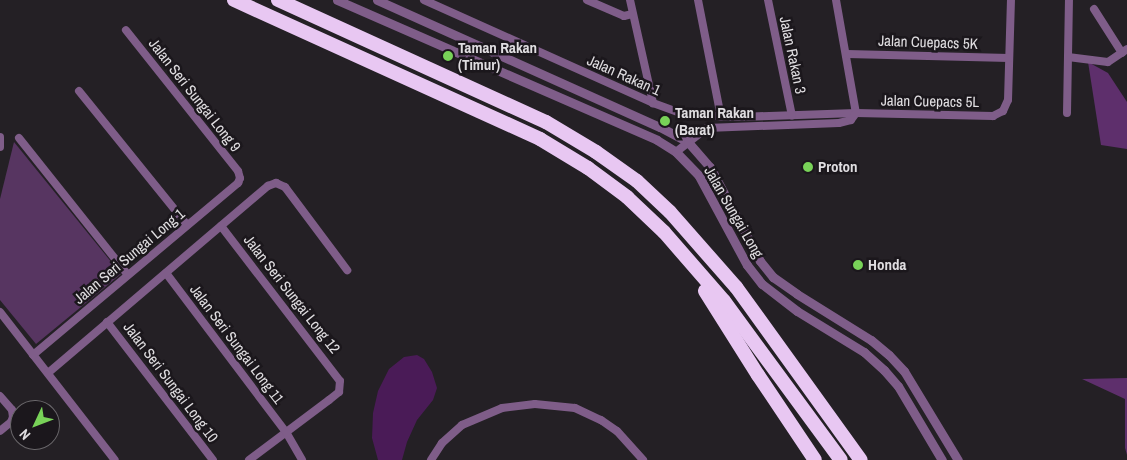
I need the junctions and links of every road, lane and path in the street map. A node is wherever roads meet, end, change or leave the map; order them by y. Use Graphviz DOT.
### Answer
graph roads {
  1 [pos="234,0"];
  2 [pos="278,0"];
  3 [pos="337,0"];
  4 [pos="377,0"];
  5 [pos="424,0"];
  6 [pos="587,0"];
  7 [pos="630,0"];
  8 [pos="698,0"];
  9 [pos="768,0"];
  10 [pos="836,0"];
  11 [pos="1011,0"];
  12 [pos="1069,0"];
  13 [pos="352,3"];
  14 [pos="1094,9"];
  15 [pos="632,14"];
  16 [pos="126,30"];
  17 [pos="1124,51"];
  18 [pos="847,54"];
  19 [pos="1068,57"];
  20 [pos="1009,58"];
  21 [pos="79,91"];
  22 [pos="653,103"];
  23 [pos="856,113"];
  24 [pos="1067,113"];
  25 [pos="792,116"];
  26 [pos="721,117"];
  27 [pos="0,137"];
  28 [pos="19,138"];
  29 [pos="688,142"];
  30 [pos="0,147"];
  31 [pos="676,152"];
  32 [pos="240,178"];
  33 [pos="187,225"];
  34 [pos="221,226"];
  35 [pos="664,232"];
  36 [pos="347,270"];
  37 [pos="166,273"];
  38 [pos="128,274"];
  39 [pos="0,312"];
  40 [pos="107,322"];
  41 [pos="33,355"];
  42 [pos="48,373"];
  43 [pos="0,396"];
  44 [pos="0,431"];
  45 [pos="286,432"];
  46 [pos="115,460"];
  47 [pos="213,460"];
  48 [pos="249,460"];
  49 [pos="302,460"];
  50 [pos="431,460"];
  51 [pos="643,460"];
  52 [pos="815,460"];
  53 [pos="841,460"];
  54 [pos="861,460"];
  55 [pos="942,460"];
  56 [pos="958,460"];
  1 -- 35 [label="highway"];
  2 -- 54 [label="highway"];
  3 -- 13 [label="street, Jalan Sungai Long"];
  4 -- 29 [label="street, Jalan Sungai Long"];
  5 -- 22 [label="street, Jalan Rakan 1"];
  6 -- 15 [label="street"];
  7 -- 15 [label="street"];
  8 -- 26 [label="street"];
  9 -- 25 [label="street, Jalan Rakan 3"];
  10 -- 18 [label="street"];
  11 -- 20 [label="street"];
  12 -- 19 [label="street"];
  13 -- 31 [label="street, Jalan Sungai Long"];
  14 -- 17 [label="street"];
  15 -- 22 [label="street"];
  16 -- 32 [label="street, Jalan Seri Sungai Long 9"];
  17 -- 19 [label="street"];
  18 -- 20 [label="street, Jalan Cuepacs 5K"];
  18 -- 23 [label="street"];
  19 -- 24 [label="street"];
  20 -- 23 [label="street, Jalan Cuepacs 5L"];
  21 -- 33 [label="street"];
  22 -- 26 [label="street, Jalan Rakan 1"];
  23 -- 25 [label="street, Jalan Rakan 1"];
  23 -- 29 [label="street"];
  25 -- 26 [label="street, Jalan Rakan 1"];
  27 -- 30 [label="street"];
  28 -- 38 [label="street"];
  29 -- 31 [label="street"];
  29 -- 56 [label="street, Jalan Sungai Long"];
  31 -- 55 [label="street, Jalan Sungai Long"];
  32 -- 33 [label="street, Jalan Seri Sungai Long 1"];
  33 -- 38 [label="street, Jalan Seri Sungai Long 1"];
  34 -- 36 [label="street"];
  34 -- 37 [label="street"];
  34 -- 45 [label="street, Jalan Seri Sungai Long 12"];
  35 -- 52 [label="highway"];
  35 -- 53 [label="highway"];
  37 -- 40 [label="street"];
  37 -- 45 [label="street, Jalan Seri Sungai Long 11"];
  38 -- 41 [label="street, Jalan Seri Sungai Long 1"];
  39 -- 41 [label="street"];
  40 -- 42 [label="street"];
  40 -- 47 [label="street, Jalan Seri Sungai Long 10"];
  41 -- 42 [label="street"];
  42 -- 46 [label="street"];
  43 -- 44 [label="street"];
  45 -- 48 [label="street"];
  45 -- 49 [label="street, Jalan Seri Sungai Long 11"];
  50 -- 51 [label="street"];
}
